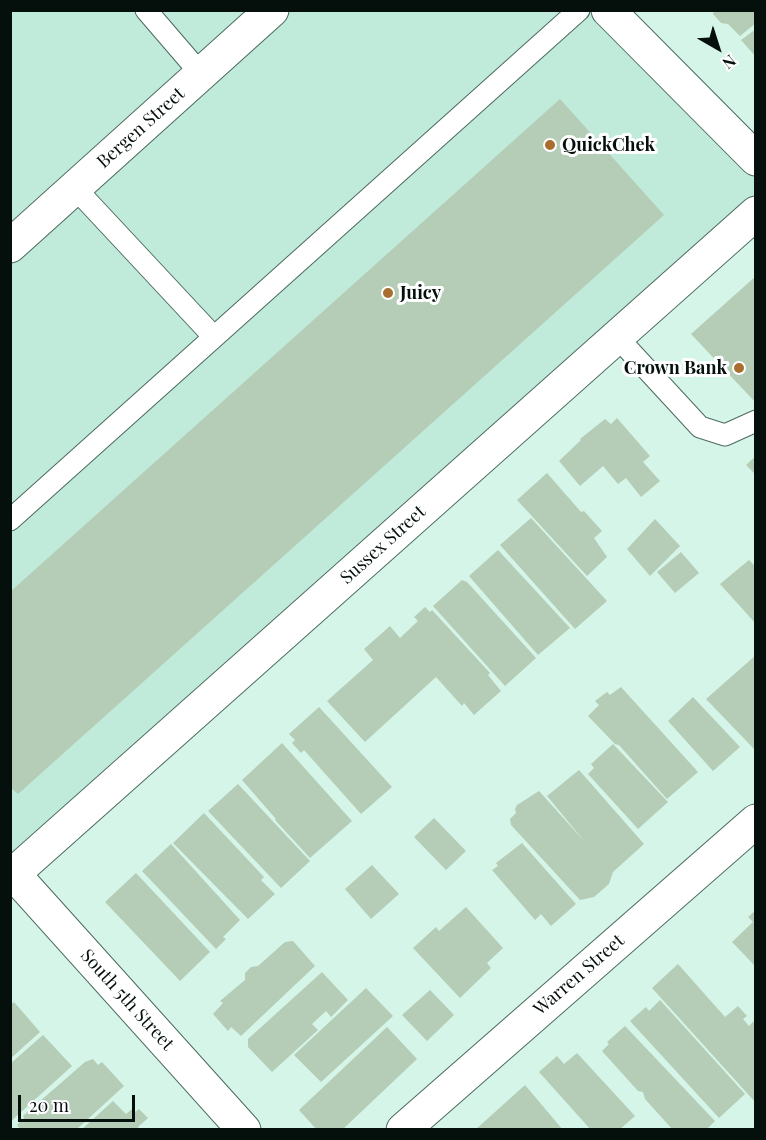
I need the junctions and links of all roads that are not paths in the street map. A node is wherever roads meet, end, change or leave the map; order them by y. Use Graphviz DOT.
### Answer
graph roads {
  1 [pos="272,10"];
  2 [pos="579,10"];
  3 [pos="608,10"];
  4 [pos="157,16"];
  5 [pos="201,74"];
  6 [pos="756,159"];
  7 [pos="75,188"];
  8 [pos="756,213"];
  9 [pos="10,246"];
  10 [pos="214,337"];
  11 [pos="617,337"];
  12 [pos="756,421"];
  13 [pos="10,520"];
  14 [pos="756,821"];
  15 [pos="12,873"];
  16 [pos="244,1130"];
  17 [pos="404,1130"];
  1 -- 5 [label="street, Bergen Street"];
  2 -- 10 [label="lane"];
  3 -- 6 [label="street"];
  4 -- 5 [label="lane"];
  5 -- 7 [label="street, Bergen Street"];
  7 -- 9 [label="street, Bergen Street"];
  7 -- 10 [label="lane"];
  8 -- 11 [label="street, Sussex Street"];
  10 -- 13 [label="lane"];
  11 -- 12 [label="lane"];
  11 -- 15 [label="street, Sussex Street"];
  14 -- 17 [label="street, Warren Street"];
  15 -- 16 [label="street, South 5th Street"];
}
